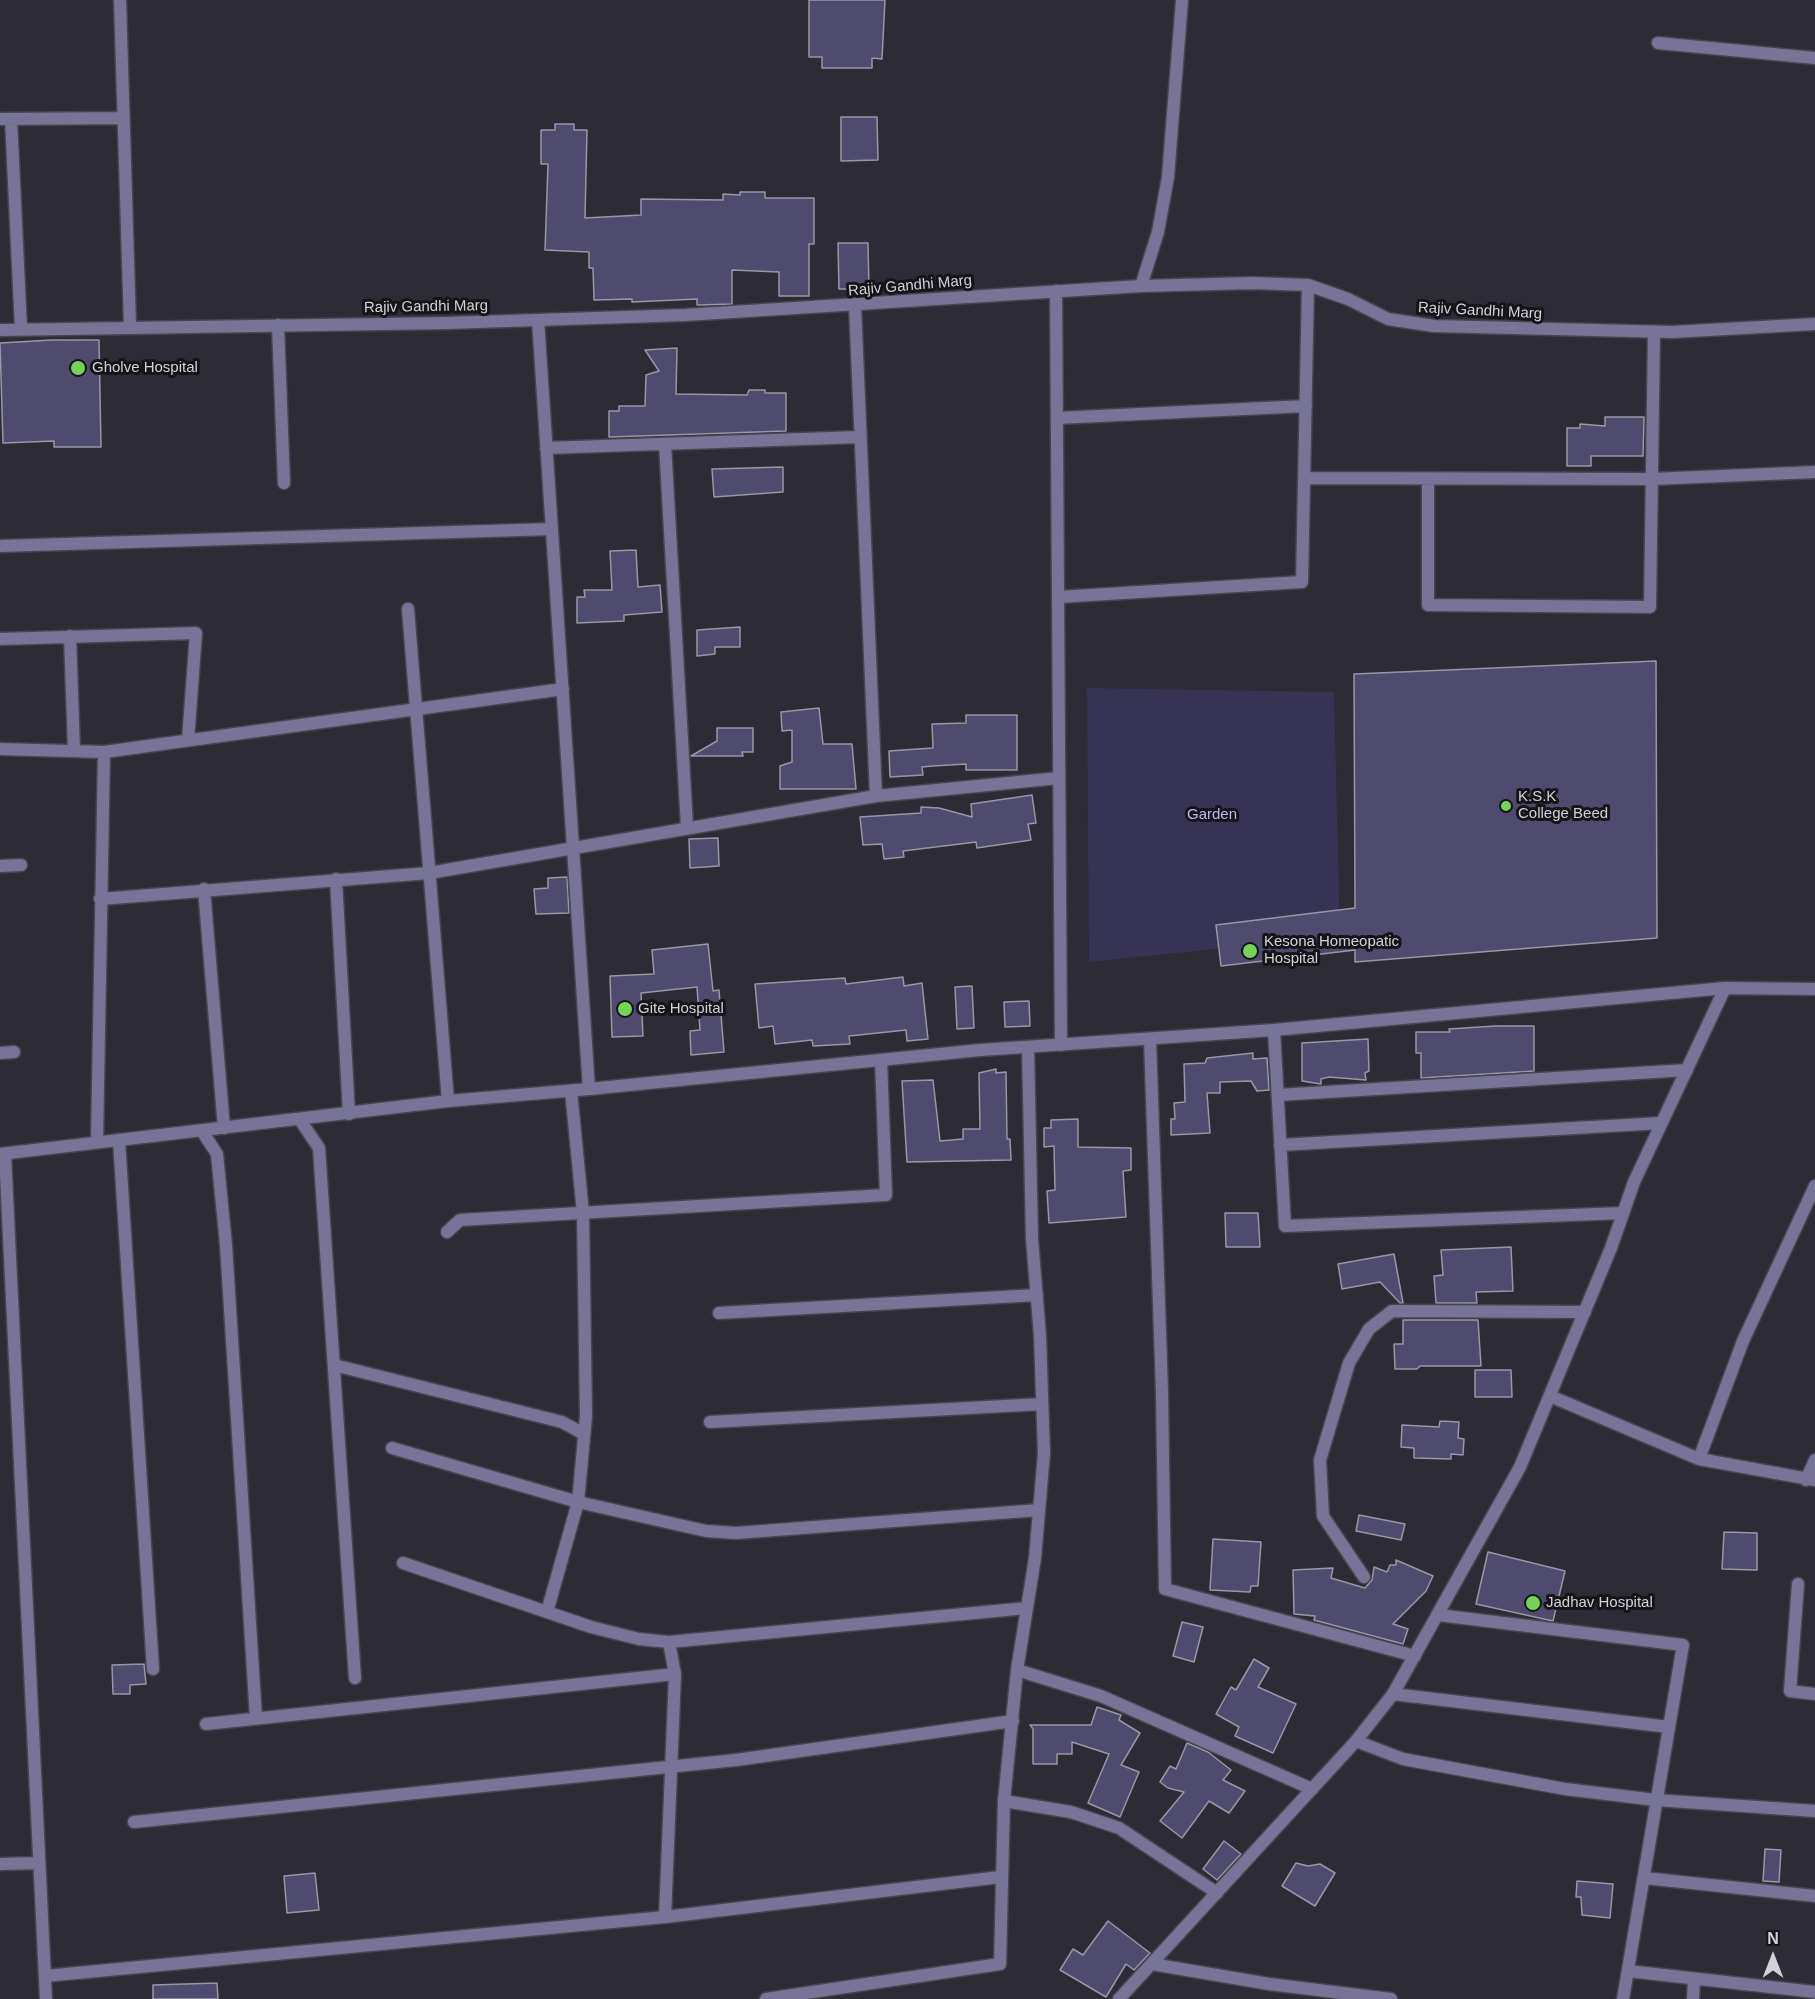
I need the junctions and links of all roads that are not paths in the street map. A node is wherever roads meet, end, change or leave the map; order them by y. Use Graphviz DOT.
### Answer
graph roads {
  1 [pos="120,0"];
  2 [pos="1182,0"];
  3 [pos="1658,43"];
  4 [pos="1815,58"];
  5 [pos="123,118"];
  6 [pos="6,119"];
  7 [pos="1308,285"];
  8 [pos="1141,286"];
  9 [pos="1056,291"];
  10 [pos="855,306"];
  11 [pos="538,320"];
  12 [pos="278,324"];
  13 [pos="1815,324"];
  14 [pos="130,327"];
  15 [pos="21,329"];
  16 [pos="0,330"];
  17 [pos="1654,332"];
  18 [pos="1306,406"];
  19 [pos="1057,418"];
  20 [pos="860,437"];
  21 [pos="665,444"];
  22 [pos="546,448"];
  23 [pos="1815,472"];
  24 [pos="1304,478"];
  25 [pos="1652,479"];
  26 [pos="1428,480"];
  27 [pos="284,483"];
  28 [pos="552,529"];
  29 [pos="0,546"];
  30 [pos="1058,597"];
  31 [pos="408,609"];
  32 [pos="70,636"];
  33 [pos="0,639"];
  34 [pos="563,689"];
  35 [pos="416,709"];
  36 [pos="188,740"];
  37 [pos="0,749"];
  38 [pos="74,750"];
  39 [pos="104,752"];
  40 [pos="1059,778"];
  41 [pos="876,796"];
  42 [pos="687,827"];
  43 [pos="573,849"];
  44 [pos="21,865"];
  45 [pos="0,866"];
  46 [pos="429,873"];
  47 [pos="336,879"];
  48 [pos="204,889"];
  49 [pos="100,899"];
  50 [pos="1725,988"];
  51 [pos="1815,989"];
  52 [pos="1274,1030"];
  53 [pos="1150,1039"];
  54 [pos="1061,1045"];
  55 [pos="1028,1047"];
  56 [pos="14,1052"];
  57 [pos="0,1053"];
  58 [pos="881,1060"];
  59 [pos="1687,1070"];
  60 [pos="589,1089"];
  61 [pos="571,1091"];
  62 [pos="1278,1095"];
  63 [pos="448,1101"];
  64 [pos="349,1114"];
  65 [pos="300,1120"];
  66 [pos="1661,1123"];
  67 [pos="224,1128"];
  68 [pos="202,1131"];
  69 [pos="119,1140"];
  70 [pos="98,1142"];
  71 [pos="1280,1145"];
  72 [pos="2,1154"];
  73 [pos="1815,1186"];
  74 [pos="583,1213"];
  75 [pos="1623,1214"];
  76 [pos="447,1232"];
  77 [pos="1037,1296"];
  78 [pos="1585,1312"];
  79 [pos="719,1313"];
  80 [pos="334,1365"];
  81 [pos="1550,1396"];
  82 [pos="1042,1404"];
  83 [pos="710,1422"];
  84 [pos="584,1434"];
  85 [pos="392,1448"];
  86 [pos="1699,1459"];
  87 [pos="1815,1460"];
  88 [pos="1811,1480"];
  89 [pos="578,1502"];
  90 [pos="1039,1510"];
  91 [pos="403,1563"];
  92 [pos="1364,1577"];
  93 [pos="1798,1584"];
  94 [pos="1027,1608"];
  95 [pos="547,1612"];
  96 [pos="1438,1615"];
  97 [pos="669,1642"];
  98 [pos="1415,1656"];
  99 [pos="153,1669"];
  100 [pos="1017,1670"];
  101 [pos="675,1674"];
  102 [pos="355,1678"];
  103 [pos="1393,1694"];
  104 [pos="1815,1694"];
  105 [pos="256,1718"];
  106 [pos="1013,1721"];
  107 [pos="206,1724"];
  108 [pos="1669,1727"];
  109 [pos="1356,1741"];
  110 [pos="672,1766"];
  111 [pos="1312,1789"];
  112 [pos="1656,1800"];
  113 [pos="1004,1801"];
  114 [pos="1815,1811"];
  115 [pos="134,1822"];
  116 [pos="39,1863"];
  117 [pos="0,1864"];
  118 [pos="1000,1876"];
  119 [pos="1644,1878"];
  120 [pos="1217,1893"];
  121 [pos="1815,1896"];
  122 [pos="665,1917"];
  123 [pos="1152,1964"];
  124 [pos="1628,1971"];
  125 [pos="45,1976"];
  126 [pos="1694,1979"];
  127 [pos="1815,1992"];
  128 [pos="46,1999"];
  129 [pos="766,1999"];
  130 [pos="1119,1999"];
  131 [pos="1391,1999"];
  132 [pos="1623,1999"];
  133 [pos="1693,1999"];
  1 -- 5 [label="street"];
  2 -- 8 [label="street"];
  3 -- 4 [label="street"];
  5 -- 6 [label="street"];
  5 -- 14 [label="street"];
  6 -- 15 [label="street"];
  7 -- 8 [label="street, Rajiv Gandhi Marg"];
  7 -- 17 [label="street, Rajiv Gandhi Marg"];
  7 -- 18 [label="street"];
  8 -- 9 [label="street, Rajiv Gandhi Marg"];
  9 -- 10 [label="street, Rajiv Gandhi Marg"];
  9 -- 19 [label="street"];
  10 -- 11 [label="street, Rajiv Gandhi Marg"];
  10 -- 20 [label="street"];
  11 -- 12 [label="street, Rajiv Gandhi Marg"];
  11 -- 22 [label="street"];
  12 -- 14 [label="street, Rajiv Gandhi Marg"];
  12 -- 27 [label="street"];
  13 -- 17 [label="street, Rajiv Gandhi Marg"];
  14 -- 15 [label="street, Rajiv Gandhi Marg"];
  15 -- 16 [label="street, Rajiv Gandhi Marg"];
  17 -- 25 [label="street"];
  18 -- 19 [label="street"];
  18 -- 24 [label="street"];
  19 -- 30 [label="street"];
  20 -- 21 [label="street"];
  20 -- 41 [label="street"];
  21 -- 22 [label="street"];
  21 -- 42 [label="street"];
  22 -- 28 [label="street"];
  23 -- 25 [label="street"];
  24 -- 26 [label="street"];
  24 -- 30 [label="street"];
  25 -- 26 [label="street"];
  25 -- 26 [label="street"];
  28 -- 29 [label="street"];
  28 -- 34 [label="street"];
  30 -- 40 [label="street"];
  31 -- 35 [label="street"];
  32 -- 33 [label="street"];
  32 -- 36 [label="street"];
  32 -- 38 [label="street"];
  34 -- 35 [label="street"];
  34 -- 43 [label="street"];
  35 -- 36 [label="street"];
  35 -- 46 [label="street"];
  36 -- 39 [label="street"];
  37 -- 38 [label="street"];
  38 -- 39 [label="street"];
  39 -- 49 [label="street"];
  40 -- 41 [label="street"];
  40 -- 54 [label="street"];
  41 -- 42 [label="street"];
  42 -- 43 [label="street"];
  43 -- 46 [label="street"];
  43 -- 60 [label="street"];
  44 -- 45 [label="street"];
  46 -- 47 [label="street"];
  46 -- 63 [label="street"];
  47 -- 48 [label="street"];
  47 -- 64 [label="street"];
  48 -- 49 [label="street"];
  48 -- 67 [label="street"];
  49 -- 70 [label="street"];
  50 -- 51 [label="street"];
  50 -- 52 [label="street"];
  50 -- 59 [label="street"];
  52 -- 53 [label="street"];
  52 -- 62 [label="street"];
  53 -- 54 [label="street"];
  53 -- 98 [label="street"];
  54 -- 55 [label="street"];
  55 -- 58 [label="street"];
  55 -- 77 [label="street"];
  56 -- 57 [label="street"];
  58 -- 60 [label="street"];
  58 -- 74 [label="street"];
  59 -- 62 [label="street"];
  59 -- 66 [label="street"];
  60 -- 61 [label="street"];
  61 -- 63 [label="street"];
  61 -- 74 [label="street"];
  62 -- 71 [label="street"];
  63 -- 64 [label="street"];
  64 -- 65 [label="street"];
  65 -- 67 [label="street"];
  65 -- 80 [label="street"];
  66 -- 71 [label="street"];
  66 -- 75 [label="street"];
  67 -- 68 [label="street"];
  68 -- 69 [label="street"];
  68 -- 105 [label="street"];
  69 -- 70 [label="street"];
  69 -- 99 [label="street"];
  70 -- 72 [label="street"];
  71 -- 75 [label="street"];
  72 -- 116 [label="street"];
  73 -- 86 [label="street"];
  74 -- 76 [label="street"];
  74 -- 84 [label="street"];
  75 -- 78 [label="street"];
  77 -- 79 [label="street"];
  77 -- 82 [label="street"];
  78 -- 81 [label="street"];
  78 -- 92 [label="street"];
  80 -- 84 [label="street"];
  80 -- 102 [label="street"];
  81 -- 86 [label="street"];
  81 -- 96 [label="street"];
  82 -- 83 [label="street"];
  82 -- 90 [label="street"];
  84 -- 89 [label="street"];
  85 -- 89 [label="street"];
  86 -- 88 [label="street"];
  87 -- 88 [label="street"];
  89 -- 90 [label="street"];
  89 -- 95 [label="street"];
  90 -- 94 [label="street"];
  91 -- 95 [label="street"];
  93 -- 104 [label="street"];
  94 -- 97 [label="street"];
  94 -- 100 [label="street"];
  95 -- 97 [label="street"];
  96 -- 98 [label="street"];
  96 -- 108 [label="street"];
  97 -- 101 [label="street"];
  98 -- 103 [label="street"];
  100 -- 106 [label="street"];
  100 -- 111 [label="street"];
  101 -- 105 [label="street"];
  101 -- 110 [label="street"];
  103 -- 108 [label="street"];
  103 -- 109 [label="street"];
  105 -- 107 [label="street"];
  106 -- 110 [label="street"];
  106 -- 113 [label="street"];
  108 -- 112 [label="street"];
  109 -- 111 [label="street"];
  109 -- 112 [label="street"];
  110 -- 115 [label="street"];
  110 -- 122 [label="street"];
  111 -- 120 [label="street"];
  112 -- 114 [label="street"];
  112 -- 119 [label="street"];
  113 -- 118 [label="street"];
  113 -- 120 [label="street"];
  116 -- 117 [label="street"];
  116 -- 125 [label="street"];
  118 -- 122 [label="street"];
  118 -- 129 [label="street"];
  119 -- 121 [label="street"];
  119 -- 124 [label="street"];
  120 -- 123 [label="street"];
  122 -- 125 [label="street"];
  123 -- 130 [label="street"];
  123 -- 131 [label="street"];
  124 -- 126 [label="street"];
  124 -- 132 [label="street"];
  125 -- 128 [label="street"];
  126 -- 127 [label="street"];
  126 -- 133 [label="street"];
}
